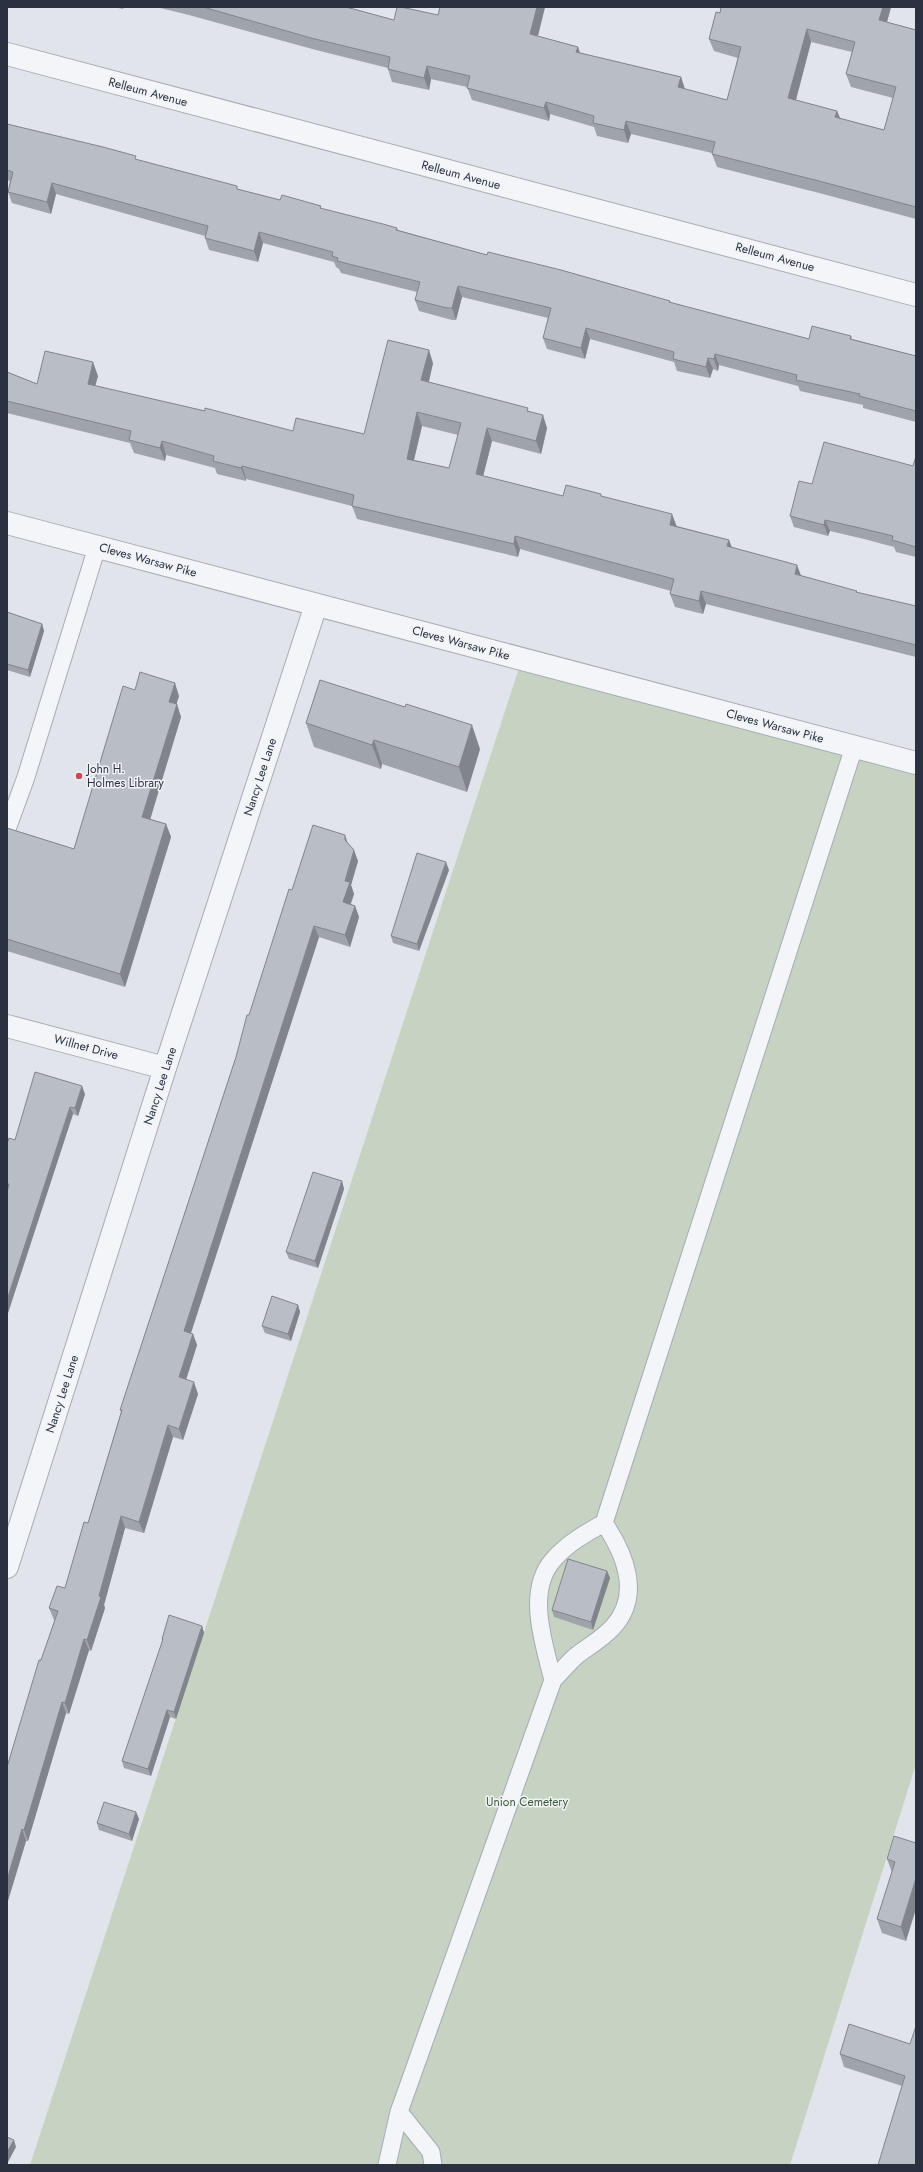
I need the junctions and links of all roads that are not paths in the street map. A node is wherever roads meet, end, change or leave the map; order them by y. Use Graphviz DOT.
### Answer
graph roads {
  1 [pos="7,54"];
  2 [pos="916,295"];
  3 [pos="7,523"];
  4 [pos="97,547"];
  5 [pos="316,605"];
  6 [pos="854,747"];
  7 [pos="916,763"];
  8 [pos="7,829"];
  9 [pos="7,1026"];
  10 [pos="165,1068"];
  11 [pos="604,1523"];
  12 [pos="7,1567"];
  13 [pos="553,1680"];
  14 [pos="399,2112"];
  15 [pos="387,2165"];
  16 [pos="434,2165"];
  1 -- 2 [label="street, Relleum Avenue"];
  3 -- 4 [label="street, Cleves Warsaw Pike"];
  4 -- 5 [label="street, Cleves Warsaw Pike"];
  4 -- 8 [label="lane"];
  5 -- 6 [label="street, Cleves Warsaw Pike"];
  5 -- 10 [label="street, Nancy Lee Lane"];
  6 -- 7 [label="street, Cleves Warsaw Pike"];
  6 -- 11 [label="lane"];
  9 -- 10 [label="street, Willnet Drive"];
  10 -- 12 [label="street, Nancy Lee Lane"];
  11 -- 13 [label="lane"];
  11 -- 13 [label="lane"];
  13 -- 14 [label="lane"];
  14 -- 15 [label="lane"];
  14 -- 16 [label="lane"];
}
